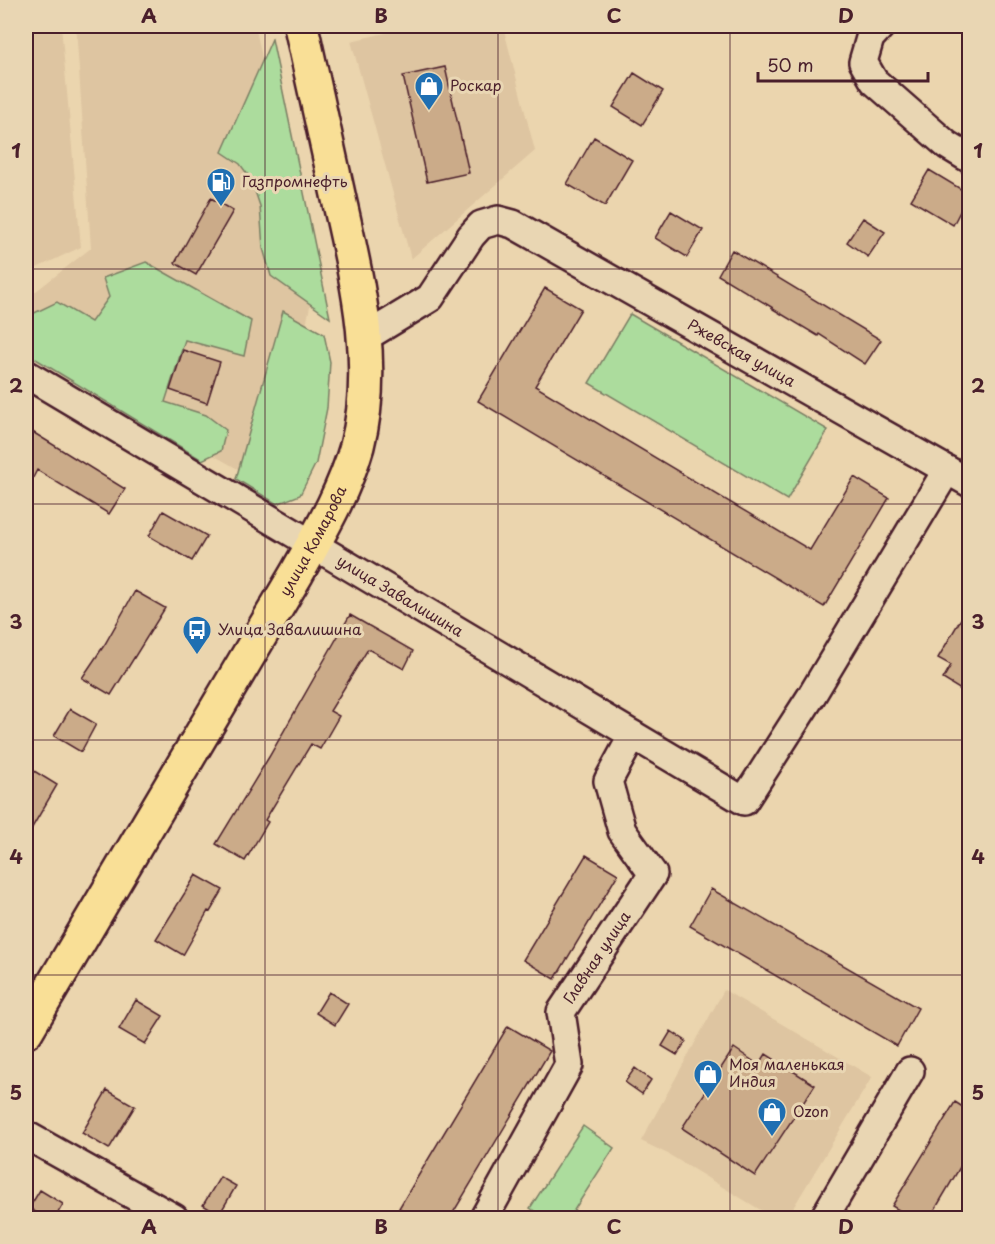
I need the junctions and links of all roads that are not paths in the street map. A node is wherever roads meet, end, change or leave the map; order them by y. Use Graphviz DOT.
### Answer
graph roads {
  1 [pos="301,26"];
  2 [pos="880,26"];
  3 [pos="969,159"];
  4 [pos="364,338"];
  5 [pos="26,374"];
  6 [pos="962,476"];
  7 [pos="313,545"];
  8 [pos="633,735"];
  9 [pos="26,1031"];
  10 [pos="910,1071"];
  11 [pos="26,1135"];
  12 [pos="174,1218"];
  13 [pos="484,1218"];
  14 [pos="824,1218"];
  1 -- 4 [label="main road, улица Комарова"];
  2 -- 3 [label="street"];
  4 -- 6 [label="street, Ржевская улица"];
  4 -- 7 [label="main road, улица Комарова"];
  5 -- 7 [label="street, улица Завалишина"];
  6 -- 8 [label="street, улица Завалишина"];
  7 -- 8 [label="street, улица Завалишина"];
  7 -- 9 [label="main road, улица Комарова"];
  8 -- 13 [label="street, Главная улица"];
  10 -- 14 [label="street"];
  11 -- 12 [label="street"];
}
